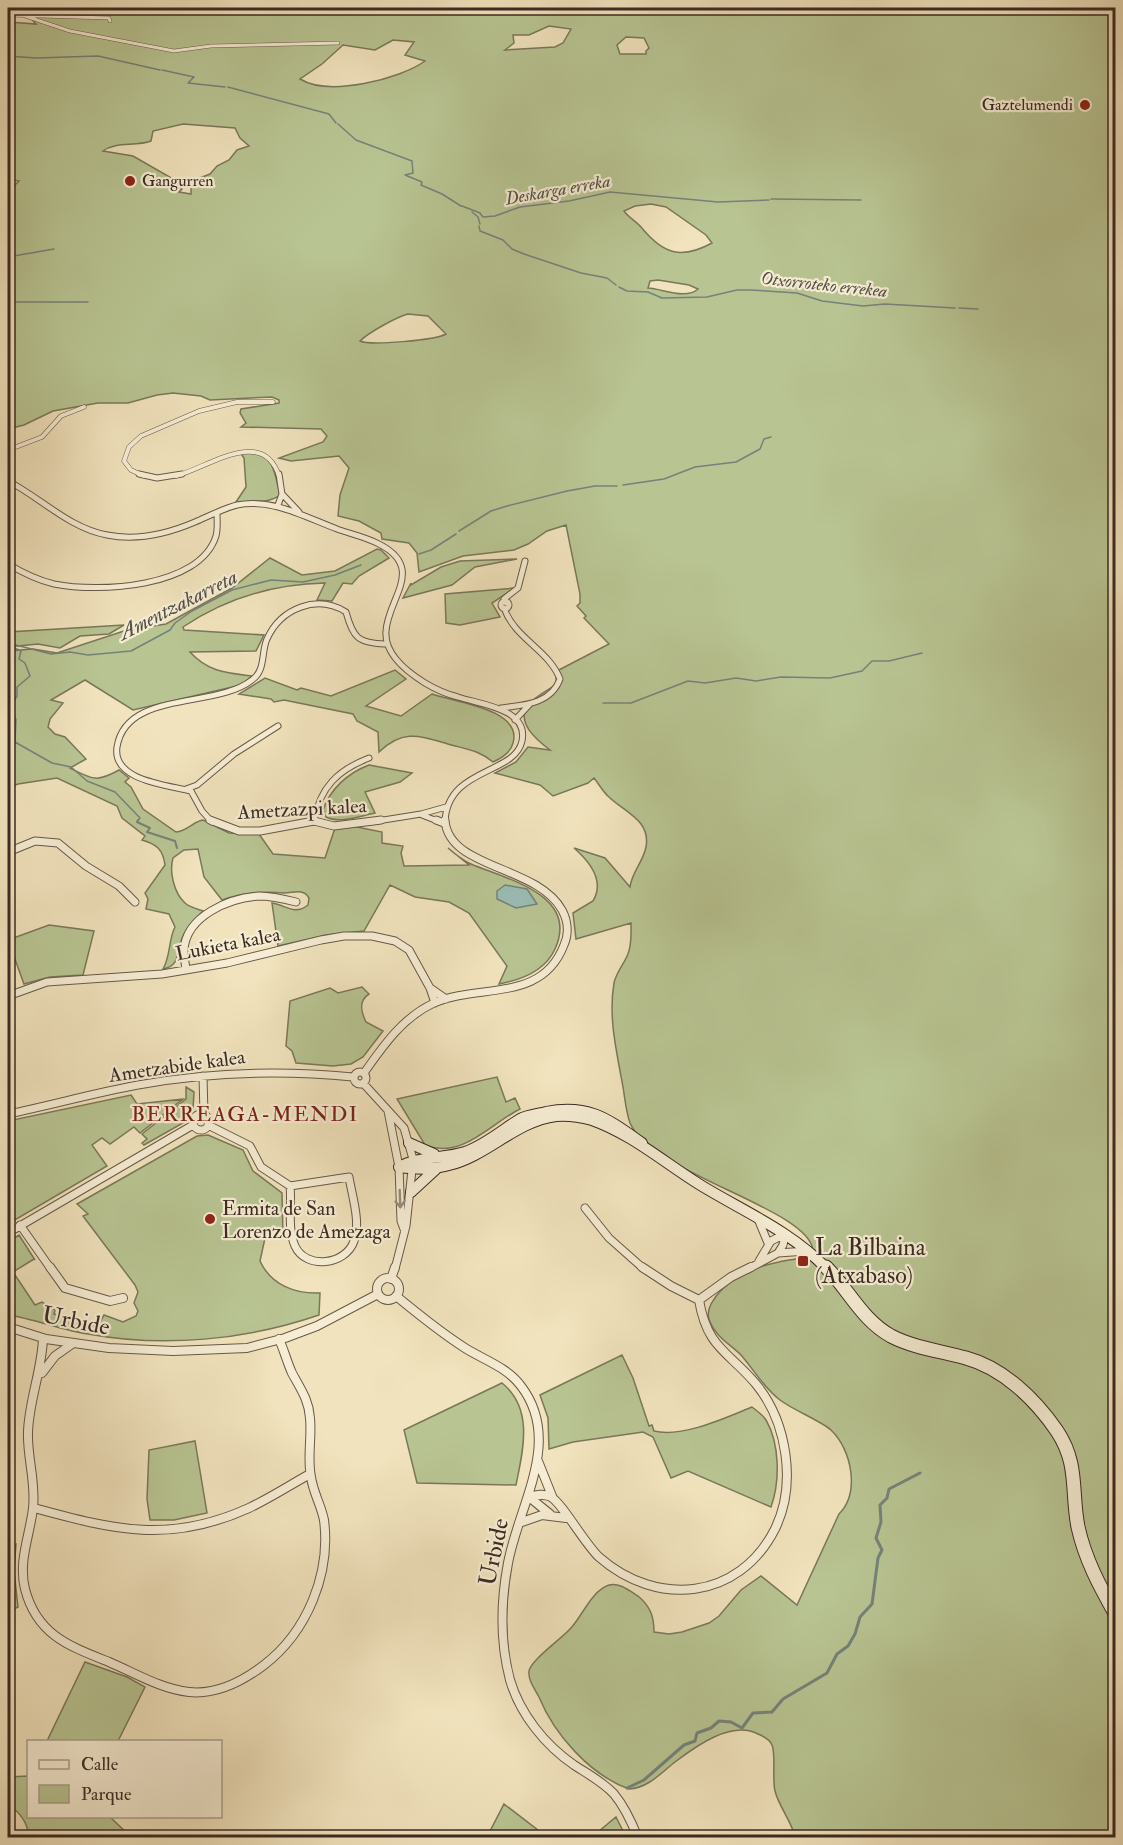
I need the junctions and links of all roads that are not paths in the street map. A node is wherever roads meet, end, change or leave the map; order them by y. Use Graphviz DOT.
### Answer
graph roads {
  1 [pos="8,15"];
  2 [pos="26,16"];
  3 [pos="110,21"];
  4 [pos="338,43"];
  5 [pos="273,402"];
  6 [pos="84,407"];
  7 [pos="8,450"];
  8 [pos="8,481"];
  9 [pos="283,495"];
  10 [pos="278,506"];
  11 [pos="299,512"];
  12 [pos="217,513"];
  13 [pos="205,518"];
  14 [pos="217,530"];
  15 [pos="525,561"];
  16 [pos="8,564"];
  17 [pos="386,644"];
  18 [pos="532,703"];
  19 [pos="500,709"];
  20 [pos="515,720"];
  21 [pos="278,726"];
  22 [pos="369,758"];
  23 [pos="204,780"];
  24 [pos="186,789"];
  25 [pos="196,798"];
  26 [pos="446,807"];
  27 [pos="421,814"];
  28 [pos="314,821"];
  29 [pos="444,823"];
  30 [pos="8,852"];
  31 [pos="135,902"];
  32 [pos="296,902"];
  33 [pos="186,969"];
  34 [pos="430,988"];
  35 [pos="8,996"];
  36 [pos="446,999"];
  37 [pos="435,1003"];
  38 [pos="364,1073"];
  39 [pos="203,1076"];
  40 [pos="353,1077"];
  41 [pos="363,1083"];
  42 [pos="388,1111"];
  43 [pos="8,1114"];
  44 [pos="204,1115"];
  45 [pos="193,1125"];
  46 [pos="208,1125"];
  47 [pos="409,1143"];
  48 [pos="448,1156"];
  49 [pos="412,1164"];
  50 [pos="399,1167"];
  51 [pos="438,1168"];
  52 [pos="682,1173"];
  53 [pos="290,1186"];
  54 [pos="411,1192"];
  55 [pos="585,1208"];
  56 [pos="756,1216"];
  57 [pos="20,1225"];
  58 [pos="404,1230"];
  59 [pos="8,1233"];
  60 [pos="785,1234"];
  61 [pos="768,1244"];
  62 [pos="808,1251"];
  63 [pos="778,1253"];
  64 [pos="757,1264"];
  65 [pos="391,1279"];
  66 [pos="378,1294"];
  67 [pos="396,1296"];
  68 [pos="123,1298"];
  69 [pos="699,1300"];
  70 [pos="8,1327"];
  71 [pos="43,1338"];
  72 [pos="279,1339"];
  73 [pos="57,1341"];
  74 [pos="72,1344"];
  75 [pos="43,1351"];
  76 [pos="55,1356"];
  77 [pos="38,1378"];
  78 [pos="538,1460"];
  79 [pos="310,1474"];
  80 [pos="529,1497"];
  81 [pos="552,1497"];
  82 [pos="34,1508"];
  83 [pos="550,1514"];
  84 [pos="566,1518"];
  85 [pos="519,1524"];
  86 [pos="1116,1615"];
  87 [pos="638,1838"];
  1 -- 2 [label="street"];
  2 -- 3 [label="street"];
  2 -- 4 [label="street"];
  5 -- 9 [label="street"];
  6 -- 7 [label="street"];
  8 -- 13 [label="street"];
  9 -- 10 [label="street"];
  9 -- 11 [label="street"];
  10 -- 11 [label="street"];
  10 -- 12 [label="street"];
  11 -- 17 [label="street"];
  12 -- 13 [label="street"];
  12 -- 14 [label="street"];
  13 -- 14 [label="street"];
  14 -- 16 [label="street"];
  15 -- 18 [label="street"];
  17 -- 19 [label="street"];
  17 -- 24 [label="street"];
  18 -- 19 [label="street"];
  18 -- 20 [label="street"];
  19 -- 20 [label="street"];
  20 -- 26 [label="street"];
  21 -- 23 [label="street"];
  22 -- 28 [label="street"];
  23 -- 24 [label="street"];
  23 -- 25 [label="street"];
  24 -- 25 [label="street, Ametzazpi kalea"];
  25 -- 28 [label="street, Ametzazpi kalea"];
  26 -- 27 [label="street, Ametzazpi kalea"];
  26 -- 29 [label="street"];
  27 -- 28 [label="street, Ametzazpi kalea"];
  27 -- 29 [label="street"];
  29 -- 36 [label="street"];
  30 -- 31 [label="street"];
  32 -- 33 [label="street"];
  33 -- 34 [label="street, Lukieta kalea"];
  33 -- 35 [label="street, Lukieta kalea"];
  34 -- 36 [label="street, Lukieta kalea"];
  34 -- 37 [label="street, Lukieta kalea"];
  36 -- 37 [label="street"];
  37 -- 38 [label="street"];
  38 -- 40 [label="street"];
  38 -- 41 [label="street"];
  39 -- 40 [label="street, Ametzabide kalea"];
  39 -- 43 [label="street, Ametzabide kalea"];
  39 -- 44 [label="street"];
  40 -- 41 [label="street"];
  41 -- 42 [label="street"];
  42 -- 47 [label="street"];
  42 -- 50 [label="street"];
  44 -- 45 [label="street"];
  44 -- 46 [label="street"];
  45 -- 46 [label="street"];
  45 -- 57 [label="street"];
  46 -- 53 [label="street"];
  47 -- 48 [label="street"];
  47 -- 49 [label="street"];
  48 -- 49 [label="street"];
  48 -- 52 [label="street"];
  49 -- 50 [label="street"];
  49 -- 51 [label="street"];
  49 -- 54 [label="street"];
  50 -- 58 [label="street, one-way"];
  51 -- 52 [label="street"];
  51 -- 54 [label="street"];
  52 -- 56 [label="street"];
  53 -- 53 [label="street"];
  54 -- 58 [label="street"];
  55 -- 69 [label="street"];
  56 -- 60 [label="street"];
  56 -- 61 [label="street"];
  57 -- 59 [label="street"];
  57 -- 68 [label="street"];
  58 -- 65 [label="street"];
  60 -- 61 [label="street"];
  60 -- 62 [label="street"];
  60 -- 63 [label="street"];
  61 -- 64 [label="street"];
  62 -- 63 [label="street"];
  62 -- 86 [label="street"];
  63 -- 64 [label="street"];
  64 -- 69 [label="street"];
  65 -- 66 [label="street"];
  65 -- 67 [label="street"];
  66 -- 67 [label="street"];
  66 -- 72 [label="street, Urbide"];
  67 -- 78 [label="street, Urbide"];
  69 -- 84 [label="street"];
  70 -- 71 [label="street, Urbide"];
  71 -- 73 [label="street, Urbide"];
  71 -- 75 [label="street"];
  72 -- 74 [label="street, Urbide"];
  72 -- 79 [label="street"];
  73 -- 74 [label="street, Urbide"];
  73 -- 75 [label="street"];
  73 -- 76 [label="street"];
  74 -- 76 [label="street"];
  75 -- 77 [label="street"];
  76 -- 77 [label="street"];
  77 -- 82 [label="street"];
  78 -- 80 [label="street, Urbide"];
  78 -- 81 [label="street"];
  79 -- 82 [label="street"];
  79 -- 82 [label="street"];
  80 -- 81 [label="street"];
  80 -- 83 [label="street"];
  80 -- 85 [label="street, Urbide"];
  81 -- 84 [label="street"];
  83 -- 84 [label="street"];
  83 -- 85 [label="street"];
  85 -- 87 [label="street, Urbide"];
}
